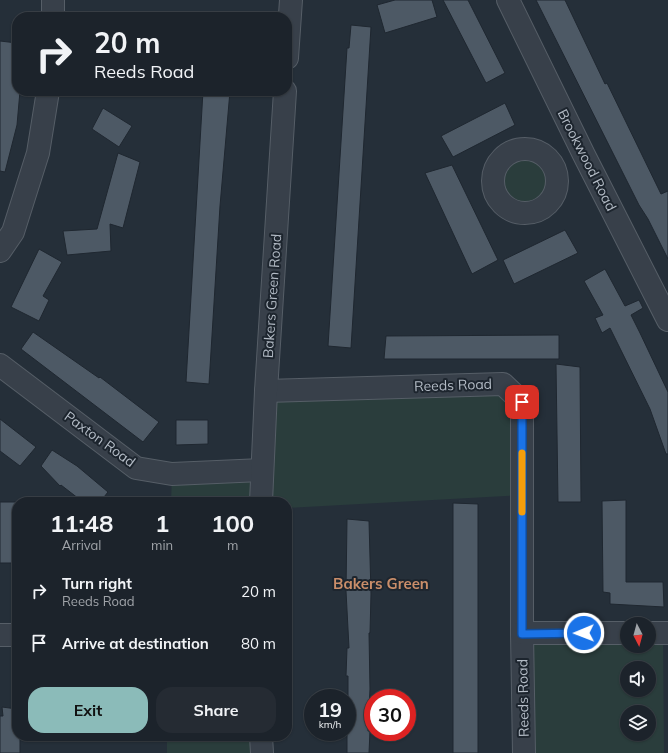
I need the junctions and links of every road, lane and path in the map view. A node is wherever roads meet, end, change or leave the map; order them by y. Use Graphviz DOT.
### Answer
graph roads {
  1 [pos="53,0"];
  2 [pos="291,0"];
  3 [pos="508,0"];
  4 [pos="53,12"];
  5 [pos="290,12"];
  6 [pos="47,96"];
  7 [pos="285,96"];
  8 [pos="584,155"];
  9 [pos="556,171"];
  10 [pos="0,251"];
  11 [pos="668,320"];
  12 [pos="0,365"];
  13 [pos="266,391"];
  14 [pos="262,470"];
  15 [pos="261,497"];
  16 [pos="620,633"];
  17 [pos="656,633"];
  18 [pos="668,633"];
  19 [pos="522,634"];
  20 [pos="0,635"];
  21 [pos="12,635"];
  22 [pos="261,741"];
  23 [pos="262,753"];
  24 [pos="524,753"];
  1 -- 4 [label="street"];
  2 -- 5 [label="street"];
  3 -- 8 [label="street, Brookwood Road"];
  6 -- 10 [label="street"];
  7 -- 13 [label="street, Bakers Green Road"];
  8 -- 9 [label="street"];
  8 -- 11 [label="street, Brookwood Road"];
  12 -- 14 [label="street, Paxton Road"];
  13 -- 14 [label="street, Bakers Green Road"];
  13 -- 19 [label="street, Reeds Road"];
  14 -- 15 [label="street, Bakers Green Road"];
  16 -- 19 [label="street"];
  17 -- 18 [label="street"];
  19 -- 24 [label="street, Reeds Road"];
  20 -- 21 [label="street"];
  22 -- 23 [label="street"];
}
